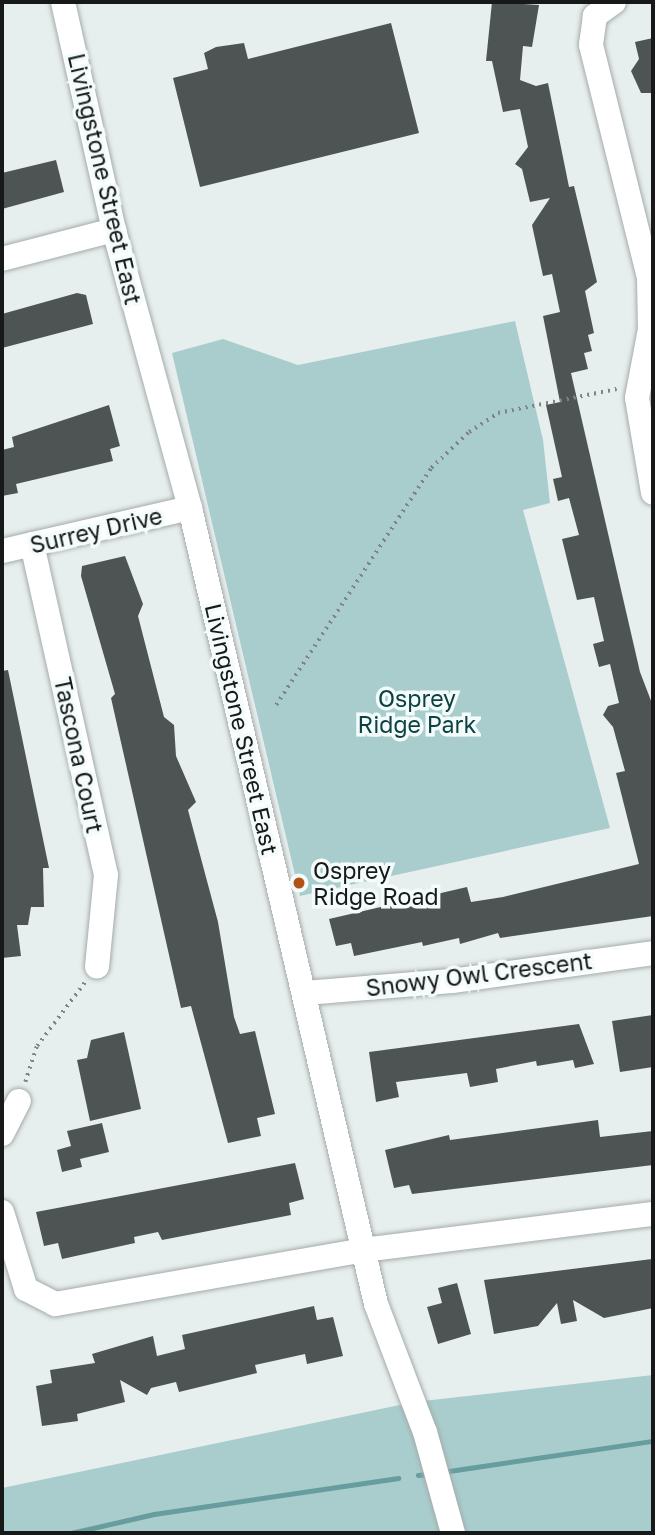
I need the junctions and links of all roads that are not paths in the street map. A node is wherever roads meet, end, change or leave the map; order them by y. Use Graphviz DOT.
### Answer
graph roads {
  1 [pos="63,2"];
  2 [pos="614,2"];
  3 [pos="114,230"];
  4 [pos="2,258"];
  5 [pos="651,277"];
  6 [pos="653,493"];
  7 [pos="190,508"];
  8 [pos="32,544"];
  9 [pos="2,551"];
  10 [pos="653,953"];
  11 [pos="97,967"];
  12 [pos="305,993"];
  13 [pos="19,1101"];
  14 [pos="2,1134"];
  15 [pos="2,1212"];
  16 [pos="653,1214"];
  17 [pos="363,1250"];
  18 [pos="453,1533"];
  1 -- 3 [label="street, Livingstone Street East"];
  2 -- 5 [label="street"];
  3 -- 4 [label="street"];
  3 -- 7 [label="street, Livingstone Street East"];
  5 -- 6 [label="street"];
  7 -- 8 [label="street, Surrey Drive"];
  7 -- 12 [label="street, Livingstone Street East"];
  8 -- 9 [label="street, Surrey Drive"];
  8 -- 11 [label="street, Tascona Court"];
  10 -- 12 [label="street, Snowy Owl Crescent"];
  12 -- 17 [label="street, Livingstone Street East"];
  13 -- 14 [label="street"];
  15 -- 17 [label="street"];
  16 -- 17 [label="street"];
  17 -- 18 [label="street, Livingstone Street East"];
}
